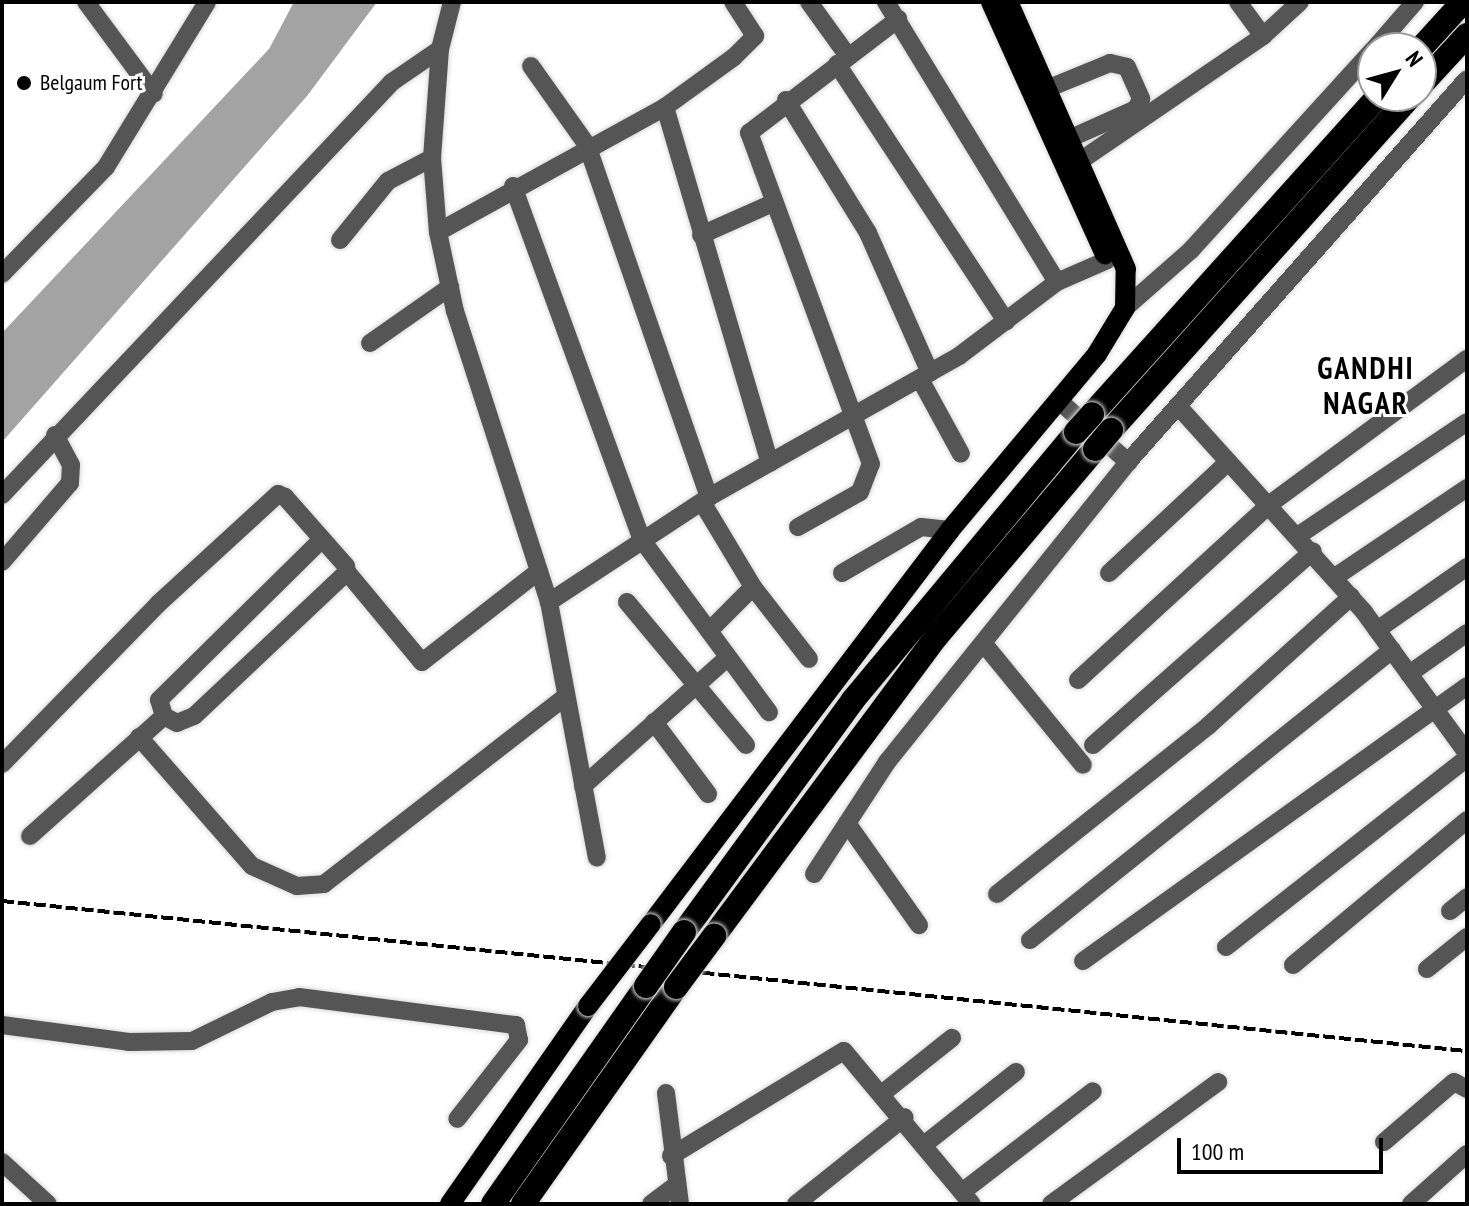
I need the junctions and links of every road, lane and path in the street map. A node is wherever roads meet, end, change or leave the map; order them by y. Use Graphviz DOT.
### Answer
graph roads {
  1 [pos="86,2"];
  2 [pos="207,2"];
  3 [pos="452,2"];
  4 [pos="733,2"];
  5 [pos="809,2"];
  6 [pos="886,2"];
  7 [pos="991,2"];
  8 [pos="1008,2"];
  9 [pos="1238,2"];
  10 [pos="1300,2"];
  11 [pos="1415,2"];
  12 [pos="1463,2"];
  13 [pos="898,19"];
  14 [pos="1389,32"];
  15 [pos="1436,32"];
  16 [pos="1467,35"];
  17 [pos="1263,36"];
  18 [pos="440,49"];
  19 [pos="843,60"];
  20 [pos="531,66"];
  21 [pos="1357,68"];
  22 [pos="1437,68"];
  23 [pos="1467,79"];
  24 [pos="1049,88"];
  25 [pos="154,94"];
  26 [pos="786,100"];
  27 [pos="665,107"];
  28 [pos="1364,112"];
  29 [pos="1397,112"];
  30 [pos="1071,138"];
  31 [pos="587,145"];
  32 [pos="432,158"];
  33 [pos="1080,161"];
  34 [pos="513,186"];
  35 [pos="773,203"];
  36 [pos="438,232"];
  37 [pos="701,235"];
  38 [pos="340,240"];
  39 [pos="1107,260"];
  40 [pos="6,263"];
  41 [pos="1057,282"];
  42 [pos="450,287"];
  43 [pos="1126,302"];
  44 [pos="1006,321"];
  45 [pos="370,343"];
  46 [pos="1467,359"];
  47 [pos="925,376"];
  48 [pos="1058,400"];
  49 [pos="1178,406"];
  50 [pos="857,416"];
  51 [pos="1467,422"];
  52 [pos="55,435"];
  53 [pos="961,454"];
  54 [pos="1128,462"];
  55 [pos="1228,462"];
  56 [pos="770,463"];
  57 [pos="1467,488"];
  58 [pos="2,495"];
  59 [pos="705,500"];
  60 [pos="1270,504"];
  61 [pos="798,527"];
  62 [pos="950,530"];
  63 [pos="1299,535"];
  64 [pos="322,539"];
  65 [pos="642,540"];
  66 [pos="1313,551"];
  67 [pos="2,562"];
  68 [pos="1467,567"];
  69 [pos="539,571"];
  70 [pos="347,572"];
  71 [pos="842,573"];
  72 [pos="1109,573"];
  73 [pos="1335,577"];
  74 [pos="753,587"];
  75 [pos="1351,597"];
  76 [pos="549,602"];
  77 [pos="627,602"];
  78 [pos="1377,630"];
  79 [pos="709,631"];
  80 [pos="1467,633"];
  81 [pos="984,644"];
  82 [pos="1392,650"];
  83 [pos="727,658"];
  84 [pos="809,659"];
  85 [pos="1409,674"];
  86 [pos="1078,680"];
  87 [pos="696,685"];
  88 [pos="1467,686"];
  89 [pos="566,696"];
  90 [pos="1436,710"];
  91 [pos="769,712"];
  92 [pos="164,716"];
  93 [pos="654,722"];
  94 [pos="139,737"];
  95 [pos="746,745"];
  96 [pos="1093,745"];
  97 [pos="1467,755"];
  98 [pos="2,764"];
  99 [pos="1083,765"];
  100 [pos="583,786"];
  101 [pos="708,794"];
  102 [pos="1467,820"];
  103 [pos="847,823"];
  104 [pos="30,836"];
  105 [pos="597,858"];
  106 [pos="814,874"];
  107 [pos="997,894"];
  108 [pos="1467,897"];
  109 [pos="1450,911"];
  110 [pos="919,925"];
  111 [pos="1467,937"];
  112 [pos="1030,940"];
  113 [pos="1226,947"];
  114 [pos="1083,961"];
  115 [pos="1293,965"];
  116 [pos="1427,969"];
  117 [pos="2,1025"];
  118 [pos="952,1038"];
  119 [pos="1016,1072"];
  120 [pos="1218,1082"];
  121 [pos="1467,1089"];
  122 [pos="1093,1091"];
  123 [pos="884,1092"];
  124 [pos="666,1093"];
  125 [pos="905,1117"];
  126 [pos="457,1119"];
  127 [pos="1384,1142"];
  128 [pos="925,1144"];
  129 [pos="1467,1154"];
  130 [pos="671,1156"];
  131 [pos="2,1162"];
  132 [pos="675,1186"];
  133 [pos="967,1198"];
  134 [pos="48,1204"];
  135 [pos="450,1204"];
  136 [pos="493,1204"];
  137 [pos="523,1204"];
  138 [pos="651,1204"];
  139 [pos="680,1204"];
  140 [pos="796,1204"];
  141 [pos="1051,1204"];
  142 [pos="1411,1204"];
  1 -- 25 [label="street"];
  2 -- 25 [label="street"];
  3 -- 18 [label="street"];
  4 -- 27 [label="street"];
  5 -- 19 [label="street"];
  6 -- 13 [label="street"];
  7 -- 39 [label="main road"];
  8 -- 24 [label="main road"];
  9 -- 17 [label="street"];
  10 -- 17 [label="street"];
  11 -- 14 [label="street"];
  12 -- 15 [label="highway"];
  13 -- 19 [label="street"];
  13 -- 41 [label="street"];
  16 -- 22 [label="highway"];
  17 -- 33 [label="street"];
  18 -- 32 [label="street"];
  18 -- 52 [label="street"];
  19 -- 26 [label="street"];
  19 -- 44 [label="street"];
  20 -- 31 [label="street"];
  21 -- 43 [label="street"];
  23 -- 49 [label="street"];
  24 -- 30 [label="main road"];
  24 -- 30 [label="street"];
  25 -- 40 [label="street"];
  26 -- 35 [label="street"];
  26 -- 47 [label="street"];
  27 -- 31 [label="street"];
  27 -- 37 [label="street"];
  28 -- 136 [label="highway, bridge"];
  29 -- 137 [label="highway, bridge"];
  30 -- 33 [label="main road"];
  31 -- 34 [label="street"];
  31 -- 59 [label="street"];
  32 -- 36 [label="street"];
  32 -- 38 [label="street"];
  33 -- 43 [label="main road"];
  34 -- 36 [label="street"];
  34 -- 65 [label="street"];
  35 -- 37 [label="street"];
  35 -- 50 [label="street"];
  36 -- 42 [label="street"];
  37 -- 56 [label="street"];
  39 -- 41 [label="street"];
  39 -- 43 [label="main road"];
  41 -- 44 [label="street"];
  42 -- 45 [label="street"];
  42 -- 69 [label="street"];
  43 -- 48 [label="main road"];
  44 -- 47 [label="street"];
  46 -- 60 [label="street"];
  47 -- 50 [label="street"];
  47 -- 53 [label="street"];
  48 -- 54 [label="street"];
  48 -- 62 [label="main road"];
  49 -- 54 [label="street"];
  49 -- 55 [label="street"];
  50 -- 56 [label="street"];
  50 -- 61 [label="street"];
  51 -- 63 [label="street"];
  52 -- 58 [label="street"];
  52 -- 67 [label="street"];
  54 -- 81 [label="street"];
  55 -- 60 [label="street"];
  55 -- 72 [label="street"];
  56 -- 59 [label="street"];
  57 -- 73 [label="street"];
  59 -- 65 [label="street"];
  59 -- 74 [label="street"];
  60 -- 63 [label="street"];
  60 -- 86 [label="street"];
  62 -- 71 [label="street"];
  62 -- 135 [label="main road, bridge"];
  63 -- 66 [label="street"];
  64 -- 70 [label="street"];
  64 -- 92 [label="street"];
  64 -- 98 [label="street"];
  65 -- 76 [label="street"];
  65 -- 79 [label="street"];
  66 -- 73 [label="street"];
  66 -- 96 [label="street"];
  68 -- 78 [label="street"];
  69 -- 70 [label="street"];
  69 -- 76 [label="street"];
  70 -- 92 [label="street"];
  73 -- 75 [label="street"];
  74 -- 79 [label="street"];
  74 -- 84 [label="street"];
  75 -- 78 [label="street"];
  75 -- 107 [label="street"];
  76 -- 89 [label="street"];
  77 -- 87 [label="street"];
  78 -- 82 [label="street"];
  79 -- 83 [label="street"];
  80 -- 85 [label="street"];
  81 -- 99 [label="street"];
  81 -- 103 [label="street"];
  82 -- 85 [label="street"];
  82 -- 112 [label="street"];
  83 -- 87 [label="street"];
  83 -- 91 [label="street"];
  85 -- 90 [label="street"];
  87 -- 93 [label="street"];
  87 -- 95 [label="street"];
  88 -- 90 [label="street"];
  89 -- 94 [label="street"];
  89 -- 100 [label="street"];
  90 -- 97 [label="street"];
  90 -- 114 [label="street"];
  92 -- 94 [label="street"];
  93 -- 100 [label="street"];
  93 -- 101 [label="street"];
  94 -- 104 [label="street"];
  97 -- 113 [label="street"];
  100 -- 105 [label="street"];
  102 -- 115 [label="street"];
  103 -- 106 [label="street"];
  103 -- 110 [label="street"];
  108 -- 109 [label="street"];
  111 -- 116 [label="street"];
  117 -- 126 [label="street"];
  118 -- 123 [label="street"];
  119 -- 128 [label="street"];
  120 -- 141 [label="street"];
  121 -- 127 [label="street"];
  122 -- 133 [label="street"];
  123 -- 125 [label="street"];
  123 -- 130 [label="street"];
  124 -- 130 [label="street"];
  125 -- 128 [label="street"];
  125 -- 140 [label="street"];
  128 -- 133 [label="street"];
  129 -- 142 [label="street"];
  130 -- 132 [label="street"];
  131 -- 134 [label="street"];
  132 -- 138 [label="street"];
  132 -- 139 [label="street"];
}
